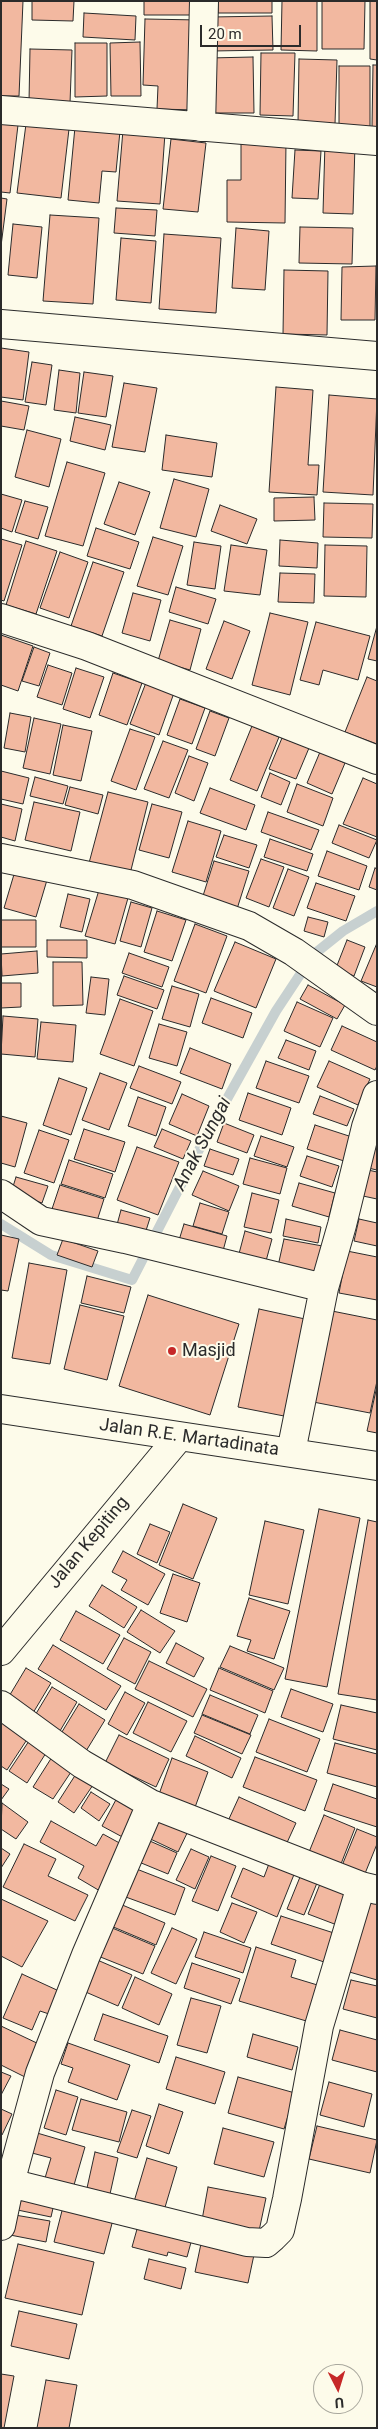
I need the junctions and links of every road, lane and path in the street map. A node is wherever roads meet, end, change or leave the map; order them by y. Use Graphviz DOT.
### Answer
graph roads {
  1 [pos="204,1"];
  2 [pos="1,110"];
  3 [pos="201,127"];
  4 [pos="377,141"];
  5 [pos="1,324"];
  6 [pos="377,356"];
  7 [pos="1,618"];
  8 [pos="377,760"];
  9 [pos="1,858"];
  10 [pos="377,1011"];
  11 [pos="377,1095"];
  12 [pos="1,1194"];
  13 [pos="324,1288"];
  14 [pos="1,1410"];
  15 [pos="179,1437"];
  16 [pos="291,1452"];
  17 [pos="377,1466"];
  18 [pos="1,1651"];
  19 [pos="1,1705"];
  20 [pos="150,1804"];
  21 [pos="369,1888"];
  22 [pos="10,2182"];
  23 [pos="1,2226"];
  1 -- 3 [label="main road"];
  2 -- 3 [label="main road"];
  3 -- 4 [label="main road"];
  5 -- 6 [label="main road"];
  7 -- 8 [label="main road"];
  9 -- 10 [label="main road"];
  11 -- 13 [label="main road"];
  12 -- 13 [label="main road"];
  13 -- 16 [label="main road"];
  14 -- 15 [label="main road, Jalan R.E. Martadinata"];
  15 -- 16 [label="main road, Jalan R.E. Martadinata"];
  15 -- 18 [label="main road, Jalan Kepiting"];
  16 -- 17 [label="main road, Jalan R.E. Martadinata"];
  19 -- 20 [label="main road"];
  20 -- 21 [label="main road"];
  20 -- 22 [label="main road"];
  21 -- 22 [label="main road"];
  22 -- 23 [label="main road"];
}
